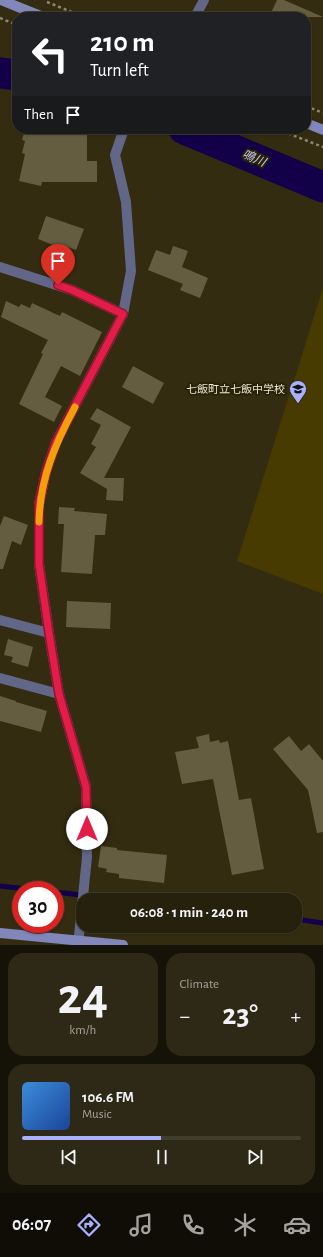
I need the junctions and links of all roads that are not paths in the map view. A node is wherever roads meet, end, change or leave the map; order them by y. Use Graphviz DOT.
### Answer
graph roads {
  1 [pos="0,0"];
  2 [pos="204,0"];
  3 [pos="30,12"];
  4 [pos="198,12"];
  5 [pos="311,125"];
  6 [pos="323,130"];
  7 [pos="122,134"];
  8 [pos="0,267"];
  9 [pos="123,314"];
  10 [pos="0,620"];
  11 [pos="49,633"];
  12 [pos="0,678"];
  13 [pos="59,694"];
  14 [pos="0,933"];
  15 [pos="78,943"];
  16 [pos="123,945"];
  1 -- 3 [label="street"];
  2 -- 4 [label="street"];
  5 -- 6 [label="street"];
  7 -- 9 [label="street"];
  8 -- 9 [label="street"];
  9 -- 11 [label="street"];
  10 -- 11 [label="street"];
  11 -- 13 [label="street"];
  12 -- 13 [label="street"];
  13 -- 15 [label="street"];
  14 -- 15 [label="street"];
  15 -- 16 [label="street"];
}
